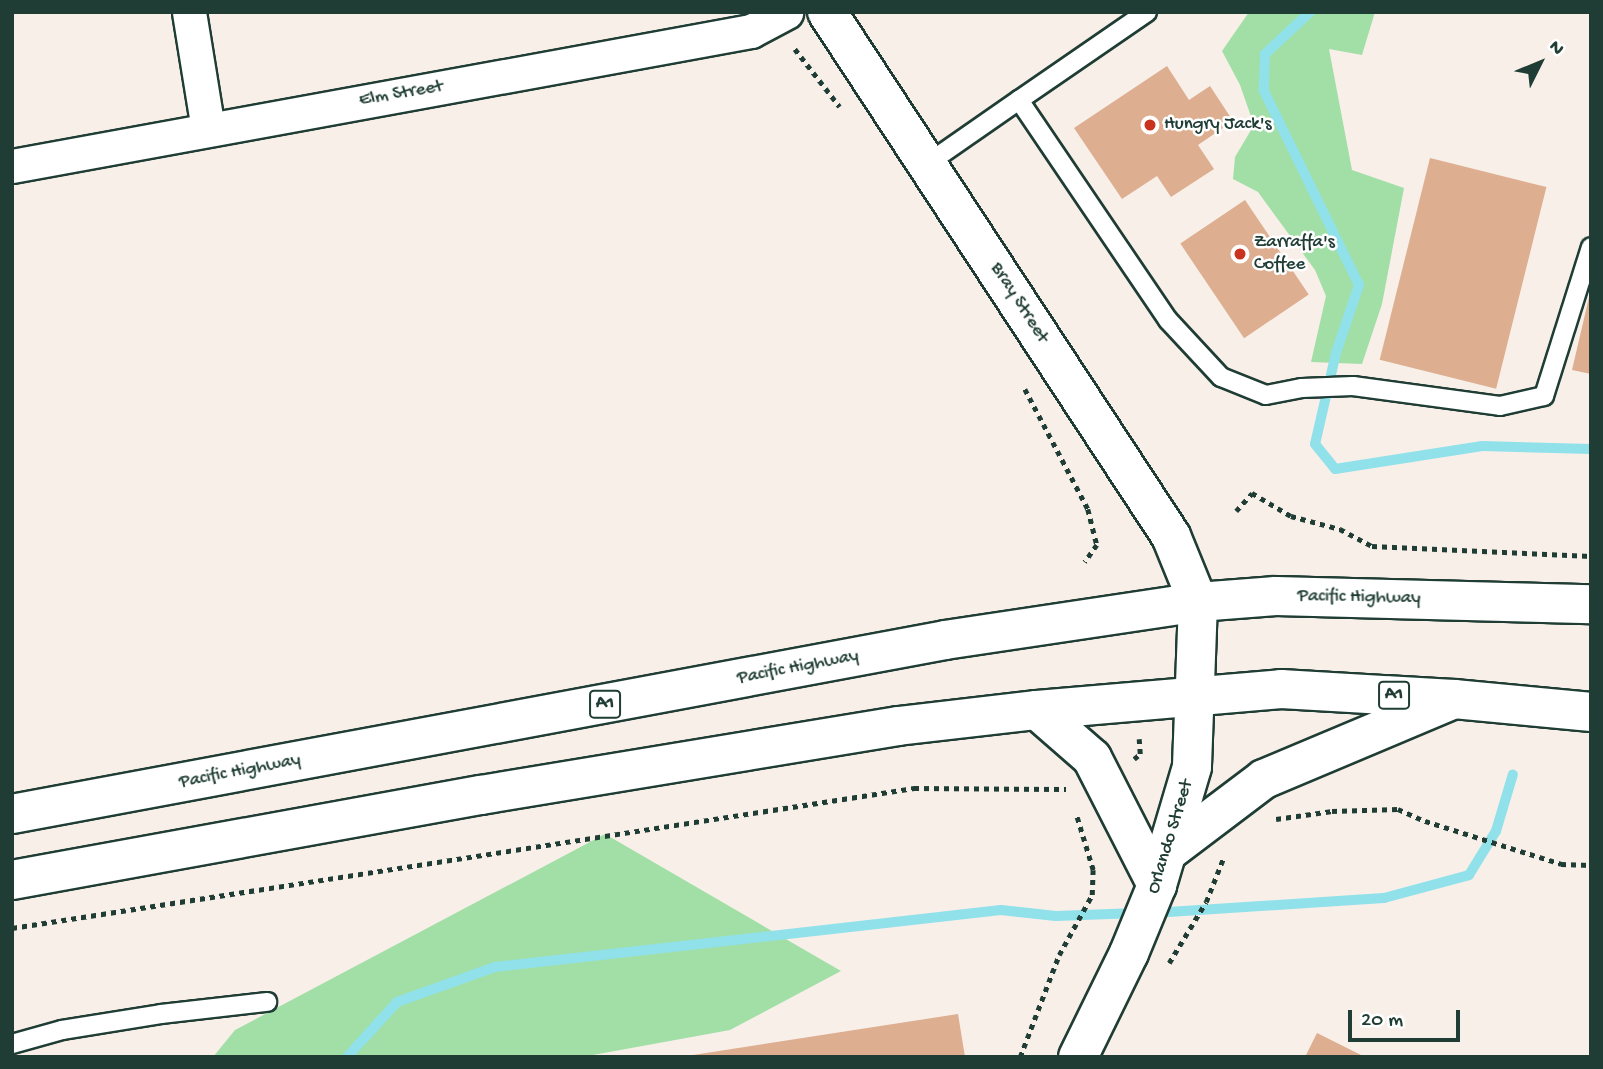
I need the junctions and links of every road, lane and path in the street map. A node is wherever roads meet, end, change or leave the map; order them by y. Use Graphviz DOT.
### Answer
graph roads {
  1 [pos="190,12"];
  2 [pos="786,12"];
  3 [pos="827,12"];
  4 [pos="1147,12"];
  5 [pos="796,49"];
  6 [pos="1020,100"];
  7 [pos="846,117"];
  8 [pos="208,129"];
  9 [pos="927,164"];
  10 [pos="12,166"];
  11 [pos="1591,247"];
  12 [pos="1019,380"];
  13 [pos="1236,511"];
  14 [pos="1591,556"];
  15 [pos="1085,562"];
  16 [pos="1198,602"];
  17 [pos="1591,604"];
  18 [pos="1196,698"];
  19 [pos="1454,699"];
  20 [pos="1037,710"];
  21 [pos="1591,712"];
  22 [pos="1139,738"];
  23 [pos="1140,754"];
  24 [pos="1073,797"];
  25 [pos="1075,809"];
  26 [pos="12,814"];
  27 [pos="1268,822"];
  28 [pos="1170,850"];
  29 [pos="1224,857"];
  30 [pos="1591,865"];
  31 [pos="12,880"];
  32 [pos="1157,885"];
  33 [pos="12,928"];
  34 [pos="1179,948"];
  35 [pos="267,1002"];
  36 [pos="12,1044"];
  37 [pos="1020,1057"];
  38 [pos="1078,1057"];
  1 -- 8 [label="street"];
  2 -- 8 [label="street, Elm Street"];
  3 -- 9 [label="main road, Bray Street"];
  4 -- 6 [label="lane"];
  5 -- 7 [label="path"];
  6 -- 9 [label="lane"];
  6 -- 11 [label="lane"];
  8 -- 10 [label="street, Elm Street"];
  9 -- 16 [label="main road, Bray Street"];
  12 -- 15 [label="path"];
  13 -- 14 [label="path"];
  16 -- 17 [label="main road, Pacific Highway / A1"];
  16 -- 18 [label="main road, Orlando Street"];
  16 -- 26 [label="main road, Pacific Highway / A1"];
  18 -- 19 [label="main road, A1"];
  18 -- 20 [label="main road, A1"];
  18 -- 28 [label="main road, Orlando Street"];
  19 -- 21 [label="main road, A1"];
  19 -- 28 [label="main road"];
  20 -- 31 [label="main road, A1"];
  20 -- 32 [label="main road"];
  22 -- 23 [label="path"];
  24 -- 33 [label="path"];
  25 -- 37 [label="path"];
  27 -- 30 [label="path"];
  28 -- 32 [label="main road, Orlando Street"];
  29 -- 34 [label="path"];
  32 -- 38 [label="main road, Orlando Street"];
  35 -- 36 [label="lane"];
}
